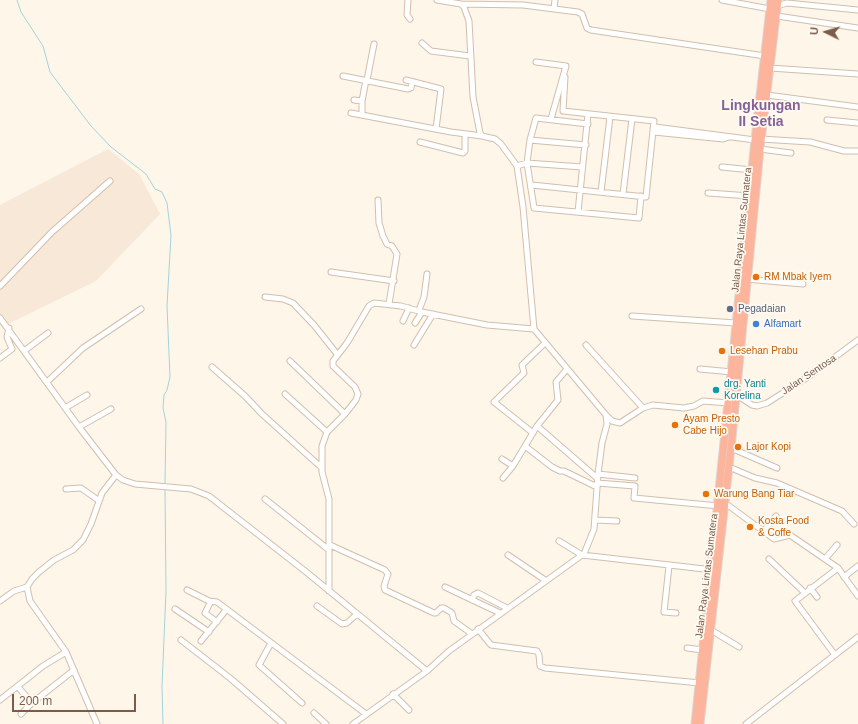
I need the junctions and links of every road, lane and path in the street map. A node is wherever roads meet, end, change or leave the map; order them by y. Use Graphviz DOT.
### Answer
graph roads {
  1 [pos="408,0"];
  2 [pos="437,0"];
  3 [pos="555,0"];
  4 [pos="722,0"];
  5 [pos="771,0"];
  6 [pos="465,2"];
  7 [pos="775,5"];
  8 [pos="554,8"];
  9 [pos="858,10"];
  10 [pos="777,16"];
  11 [pos="410,19"];
  12 [pos="858,28"];
  13 [pos="422,43"];
  14 [pos="374,44"];
  15 [pos="470,56"];
  16 [pos="765,56"];
  17 [pos="536,62"];
  18 [pos="770,68"];
  19 [pos="858,74"];
  20 [pos="343,76"];
  21 [pos="565,77"];
  22 [pos="366,80"];
  23 [pos="406,80"];
  24 [pos="412,82"];
  25 [pos="766,95"];
  26 [pos="354,100"];
  27 [pos="362,101"];
  28 [pos="858,107"];
  29 [pos="352,113"];
  30 [pos="362,114"];
  31 [pos="588,114"];
  32 [pos="610,117"];
  33 [pos="632,119"];
  34 [pos="550,120"];
  35 [pos="827,120"];
  36 [pos="858,123"];
  37 [pos="588,124"];
  38 [pos="436,129"];
  39 [pos="654,129"];
  40 [pos="465,135"];
  41 [pos="482,136"];
  42 [pos="758,139"];
  43 [pos="530,140"];
  44 [pos="420,142"];
  45 [pos="586,145"];
  46 [pos="760,149"];
  47 [pos="858,151"];
  48 [pos="791,153"];
  49 [pos="527,163"];
  50 [pos="517,166"];
  51 [pos="582,167"];
  52 [pos="722,167"];
  53 [pos="752,170"];
  54 [pos="110,181"];
  55 [pos="532,185"];
  56 [pos="580,191"];
  57 [pos="601,192"];
  58 [pos="708,192"];
  59 [pos="623,194"];
  60 [pos="641,196"];
  61 [pos="750,196"];
  62 [pos="378,200"];
  63 [pos="578,212"];
  64 [pos="331,272"];
  65 [pos="426,274"];
  66 [pos="746,279"];
  67 [pos="394,281"];
  68 [pos="803,284"];
  69 [pos="0,286"];
  70 [pos="265,297"];
  71 [pos="389,304"];
  72 [pos="409,308"];
  73 [pos="141,309"];
  74 [pos="421,311"];
  75 [pos="433,314"];
  76 [pos="632,316"];
  77 [pos="0,318"];
  78 [pos="403,321"];
  79 [pos="415,323"];
  80 [pos="736,323"];
  81 [pos="9,328"];
  82 [pos="534,329"];
  83 [pos="48,333"];
  84 [pos="858,340"];
  85 [pos="545,343"];
  86 [pos="414,345"];
  87 [pos="586,345"];
  88 [pos="24,351"];
  89 [pos="337,354"];
  90 [pos="0,358"];
  91 [pos="290,361"];
  92 [pos="212,367"];
  93 [pos="567,369"];
  94 [pos="700,369"];
  95 [pos="732,372"];
  96 [pos="47,382"];
  97 [pos="733,393"];
  98 [pos="285,394"];
  99 [pos="87,395"];
  100 [pos="729,404"];
  101 [pos="65,408"];
  102 [pos="643,408"];
  103 [pos="111,409"];
  104 [pos="345,414"];
  105 [pos="606,415"];
  106 [pos="537,426"];
  107 [pos="79,427"];
  108 [pos="327,432"];
  109 [pos="533,433"];
  110 [pos="525,446"];
  111 [pos="731,448"];
  112 [pos="502,459"];
  113 [pos="513,466"];
  114 [pos="729,467"];
  115 [pos="322,468"];
  116 [pos="777,468"];
  117 [pos="116,475"];
  118 [pos="503,478"];
  119 [pos="635,478"];
  120 [pos="597,480"];
  121 [pos="66,489"];
  122 [pos="265,499"];
  123 [pos="98,500"];
  124 [pos="722,505"];
  125 [pos="776,516"];
  126 [pos="595,520"];
  127 [pos="618,521"];
  128 [pos="854,524"];
  129 [pos="764,531"];
  130 [pos="559,541"];
  131 [pos="837,545"];
  132 [pos="329,548"];
  133 [pos="583,554"];
  134 [pos="508,555"];
  135 [pos="769,559"];
  136 [pos="825,559"];
  137 [pos="669,566"];
  138 [pos="858,566"];
  139 [pos="838,568"];
  140 [pos="714,570"];
  141 [pos="844,577"];
  142 [pos="545,580"];
  143 [pos="28,586"];
  144 [pos="445,587"];
  145 [pos="810,588"];
  146 [pos="187,590"];
  147 [pos="329,591"];
  148 [pos="805,593"];
  149 [pos="858,596"];
  150 [pos="817,597"];
  151 [pos="472,600"];
  152 [pos="0,601"];
  153 [pos="209,601"];
  154 [pos="317,606"];
  155 [pos="507,608"];
  156 [pos="175,609"];
  157 [pos="226,610"];
  158 [pos="500,613"];
  159 [pos="676,613"];
  160 [pos="357,614"];
  161 [pos="217,622"];
  162 [pos="478,629"];
  163 [pos="711,630"];
  164 [pos="209,632"];
  165 [pos="472,634"];
  166 [pos="858,637"];
  167 [pos="182,640"];
  168 [pos="201,641"];
  169 [pos="271,643"];
  170 [pos="738,647"];
  171 [pos="687,648"];
  172 [pos="703,650"];
  173 [pos="66,652"];
  174 [pos="835,655"];
  175 [pos="74,670"];
  176 [pos="428,671"];
  177 [pos="700,683"];
  178 [pos="18,687"];
  179 [pos="393,694"];
  180 [pos="0,700"];
  181 [pos="32,703"];
  182 [pos="302,703"];
  183 [pos="408,710"];
  184 [pos="314,713"];
  185 [pos="21,714"];
  186 [pos="366,714"];
  187 [pos="754,722"];
  188 [pos="97,724"];
  189 [pos="283,724"];
  190 [pos="326,724"];
  191 [pos="353,724"];
  192 [pos="695,724"];
  193 [pos="700,724"];
  194 [pos="746,724"];
  1 -- 11 [label="street"];
  2 -- 6 [label="street"];
  3 -- 8 [label="street"];
  4 -- 7 [label="street"];
  5 -- 7 [label="highway, Jalan Raya Lintas Sumatera"];
  6 -- 8 [label="street"];
  6 -- 15 [label="street"];
  7 -- 9 [label="street"];
  7 -- 10 [label="highway, Jalan Raya Lintas Sumatera"];
  7 -- 16 [label="highway, Jalan Raya Lintas Sumatera"];
  8 -- 16 [label="street"];
  10 -- 12 [label="street"];
  10 -- 18 [label="highway, Jalan Raya Lintas Sumatera"];
  13 -- 15 [label="street"];
  14 -- 22 [label="street"];
  15 -- 41 [label="street"];
  16 -- 42 [label="highway, Jalan Raya Lintas Sumatera"];
  17 -- 21 [label="street"];
  18 -- 19 [label="street"];
  18 -- 25 [label="highway, Jalan Raya Lintas Sumatera"];
  20 -- 22 [label="street"];
  21 -- 31 [label="street"];
  21 -- 34 [label="street"];
  22 -- 24 [label="street"];
  22 -- 27 [label="street"];
  23 -- 24 [label="street"];
  24 -- 38 [label="street"];
  25 -- 28 [label="street"];
  25 -- 42 [label="highway, Jalan Raya Lintas Sumatera"];
  26 -- 27 [label="street"];
  27 -- 30 [label="street"];
  29 -- 30 [label="street"];
  30 -- 38 [label="street"];
  31 -- 32 [label="street"];
  31 -- 37 [label="street"];
  32 -- 33 [label="street"];
  32 -- 57 [label="street"];
  33 -- 39 [label="street"];
  33 -- 59 [label="street"];
  34 -- 37 [label="street"];
  34 -- 43 [label="street"];
  35 -- 36 [label="street"];
  37 -- 45 [label="street"];
  38 -- 40 [label="street"];
  39 -- 42 [label="street"];
  39 -- 60 [label="street"];
  40 -- 41 [label="street"];
  40 -- 44 [label="street"];
  41 -- 50 [label="street"];
  42 -- 46 [label="highway, Jalan Raya Lintas Sumatera"];
  42 -- 47 [label="street"];
  42 -- 53 [label="highway, Jalan Raya Lintas Sumatera"];
  43 -- 45 [label="street"];
  43 -- 49 [label="street"];
  45 -- 51 [label="street"];
  46 -- 48 [label="street"];
  46 -- 66 [label="highway, Jalan Raya Lintas Sumatera"];
  49 -- 50 [label="street"];
  49 -- 51 [label="street"];
  49 -- 55 [label="street"];
  50 -- 82 [label="street"];
  51 -- 56 [label="street"];
  52 -- 53 [label="street"];
  53 -- 61 [label="highway, Jalan Raya Lintas Sumatera"];
  54 -- 69 [label="street"];
  55 -- 56 [label="street"];
  55 -- 63 [label="street"];
  56 -- 57 [label="street"];
  56 -- 63 [label="street"];
  57 -- 59 [label="street"];
  58 -- 61 [label="street"];
  59 -- 60 [label="street"];
  60 -- 63 [label="street"];
  61 -- 80 [label="highway, Jalan Raya Lintas Sumatera"];
  62 -- 67 [label="street"];
  64 -- 67 [label="street"];
  65 -- 74 [label="street"];
  66 -- 68 [label="street"];
  66 -- 97 [label="highway, Jalan Raya Lintas Sumatera"];
  67 -- 71 [label="street"];
  70 -- 89 [label="street"];
  71 -- 72 [label="street"];
  71 -- 89 [label="street"];
  72 -- 74 [label="street"];
  72 -- 78 [label="street"];
  73 -- 96 [label="street"];
  74 -- 75 [label="street"];
  74 -- 79 [label="street"];
  75 -- 82 [label="street"];
  75 -- 86 [label="street"];
  76 -- 80 [label="street"];
  77 -- 81 [label="street"];
  80 -- 95 [label="highway, Jalan Raya Lintas Sumatera"];
  81 -- 88 [label="street"];
  81 -- 90 [label="street"];
  82 -- 85 [label="street"];
  83 -- 88 [label="street"];
  84 -- 97 [label="street, Jalan Sentosa"];
  85 -- 93 [label="street"];
  85 -- 109 [label="street"];
  87 -- 102 [label="street"];
  88 -- 96 [label="street"];
  89 -- 104 [label="street"];
  91 -- 104 [label="street"];
  92 -- 115 [label="street"];
  93 -- 105 [label="street"];
  93 -- 106 [label="street"];
  94 -- 95 [label="street"];
  95 -- 97 [label="highway, Jalan Raya Lintas Sumatera"];
  96 -- 101 [label="street"];
  97 -- 100 [label="highway, Jalan Raya Lintas Sumatera"];
  97 -- 111 [label="highway, Jalan Raya Lintas Sumatera"];
  98 -- 108 [label="street"];
  99 -- 101 [label="street"];
  100 -- 102 [label="street"];
  100 -- 124 [label="highway, Jalan Raya Lintas Sumatera"];
  101 -- 107 [label="street"];
  102 -- 105 [label="street"];
  103 -- 107 [label="street"];
  104 -- 108 [label="street"];
  105 -- 120 [label="street"];
  106 -- 109 [label="street"];
  106 -- 120 [label="street"];
  107 -- 117 [label="street"];
  108 -- 115 [label="street"];
  109 -- 110 [label="street"];
  110 -- 113 [label="street"];
  110 -- 120 [label="street"];
  111 -- 114 [label="highway, Jalan Raya Lintas Sumatera"];
  111 -- 116 [label="street"];
  112 -- 113 [label="street"];
  113 -- 118 [label="street"];
  114 -- 124 [label="highway, Jalan Raya Lintas Sumatera"];
  114 -- 128 [label="street"];
  115 -- 132 [label="street"];
  117 -- 123 [label="street"];
  117 -- 147 [label="street"];
  119 -- 120 [label="street"];
  120 -- 124 [label="street"];
  120 -- 126 [label="street"];
  121 -- 123 [label="street"];
  122 -- 132 [label="street"];
  123 -- 143 [label="street"];
  124 -- 129 [label="street"];
  124 -- 140 [label="highway, Jalan Raya Lintas Sumatera"];
  125 -- 129 [label="street"];
  126 -- 127 [label="street"];
  126 -- 133 [label="street"];
  129 -- 136 [label="street"];
  130 -- 133 [label="street"];
  131 -- 136 [label="street"];
  132 -- 147 [label="street"];
  132 -- 165 [label="street"];
  133 -- 137 [label="street"];
  133 -- 142 [label="street"];
  134 -- 142 [label="street"];
  135 -- 148 [label="street"];
  136 -- 139 [label="street"];
  137 -- 140 [label="street"];
  137 -- 159 [label="street"];
  138 -- 141 [label="street"];
  139 -- 141 [label="street"];
  139 -- 145 [label="street"];
  140 -- 163 [label="highway, Jalan Raya Lintas Sumatera"];
  140 -- 172 [label="highway, Jalan Raya Lintas Sumatera"];
  141 -- 149 [label="street"];
  142 -- 155 [label="street"];
  143 -- 152 [label="street"];
  143 -- 173 [label="street"];
  144 -- 151 [label="street"];
  145 -- 148 [label="street"];
  145 -- 150 [label="street"];
  146 -- 153 [label="street"];
  147 -- 160 [label="street"];
  148 -- 174 [label="street"];
  151 -- 155 [label="street"];
  151 -- 158 [label="street"];
  153 -- 157 [label="street"];
  153 -- 161 [label="street"];
  154 -- 160 [label="street"];
  155 -- 158 [label="street"];
  156 -- 164 [label="street"];
  157 -- 161 [label="street"];
  157 -- 169 [label="street"];
  158 -- 162 [label="street"];
  160 -- 176 [label="street"];
  161 -- 164 [label="street"];
  162 -- 165 [label="street"];
  162 -- 177 [label="street"];
  163 -- 170 [label="street"];
  163 -- 193 [label="highway, Jalan Raya Lintas Sumatera"];
  164 -- 168 [label="street"];
  165 -- 176 [label="street"];
  166 -- 174 [label="street"];
  167 -- 189 [label="street"];
  169 -- 182 [label="street"];
  169 -- 186 [label="street"];
  171 -- 172 [label="street"];
  172 -- 177 [label="highway, Jalan Raya Lintas Sumatera"];
  173 -- 175 [label="street"];
  173 -- 178 [label="street"];
  174 -- 187 [label="street"];
  175 -- 181 [label="street"];
  175 -- 188 [label="street"];
  176 -- 179 [label="street"];
  177 -- 192 [label="highway, Jalan Raya Lintas Sumatera"];
  178 -- 180 [label="street"];
  178 -- 181 [label="street"];
  179 -- 183 [label="street"];
  179 -- 186 [label="street"];
  181 -- 185 [label="street"];
  184 -- 190 [label="street"];
  186 -- 191 [label="street"];
  187 -- 194 [label="street"];
}
